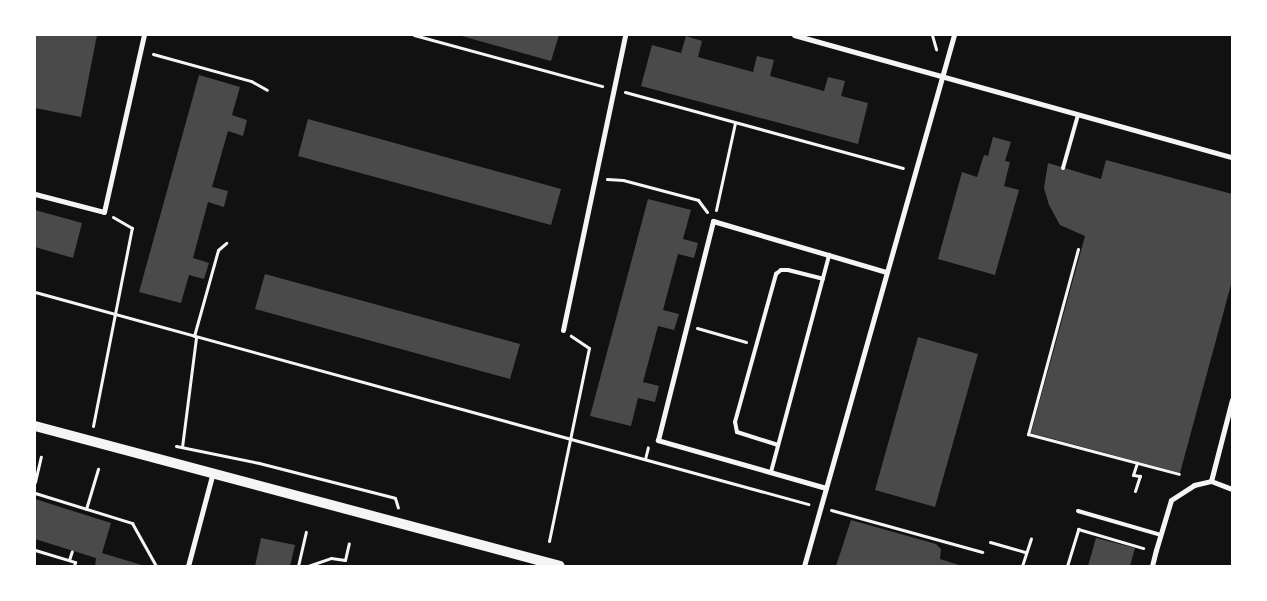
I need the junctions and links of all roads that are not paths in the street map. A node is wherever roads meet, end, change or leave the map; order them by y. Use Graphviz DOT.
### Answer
graph roads {
  1 [pos="144,35"];
  2 [pos="625,35"];
  3 [pos="794,35"];
  4 [pos="954,35"];
  5 [pos="943,76"];
  6 [pos="1078,115"];
  7 [pos="1232,157"];
  8 [pos="1064,168"];
  9 [pos="35,194"];
  10 [pos="829,255"];
  11 [pos="886,272"];
  12 [pos="822,279"];
  13 [pos="562,330"];
  14 [pos="1232,400"];
  15 [pos="35,426"];
  16 [pos="778,445"];
  17 [pos="213,472"];
  18 [pos="771,472"];
  19 [pos="1212,481"];
  20 [pos="826,488"];
  21 [pos="1232,489"];
  22 [pos="1078,511"];
  23 [pos="1161,535"];
  24 [pos="1156,551"];
  25 [pos="188,566"];
  26 [pos="560,566"];
  27 [pos="804,566"];
  28 [pos="1152,566"];
  1 -- 9 [label="street"];
  2 -- 13 [label="street"];
  3 -- 5 [label="street"];
  4 -- 5 [label="street"];
  5 -- 6 [label="street"];
  5 -- 11 [label="street"];
  6 -- 7 [label="street"];
  6 -- 8 [label="lane"];
  10 -- 11 [label="street"];
  10 -- 12 [label="lane"];
  10 -- 18 [label="street"];
  11 -- 20 [label="street"];
  12 -- 16 [label="lane"];
  12 -- 16 [label="lane"];
  14 -- 19 [label="street"];
  15 -- 17 [label="main road"];
  16 -- 18 [label="lane"];
  17 -- 25 [label="street"];
  17 -- 26 [label="main road"];
  18 -- 20 [label="street"];
  19 -- 21 [label="street"];
  19 -- 23 [label="street"];
  20 -- 27 [label="street"];
  22 -- 23 [label="lane"];
  23 -- 24 [label="street"];
  24 -- 28 [label="street"];
}
